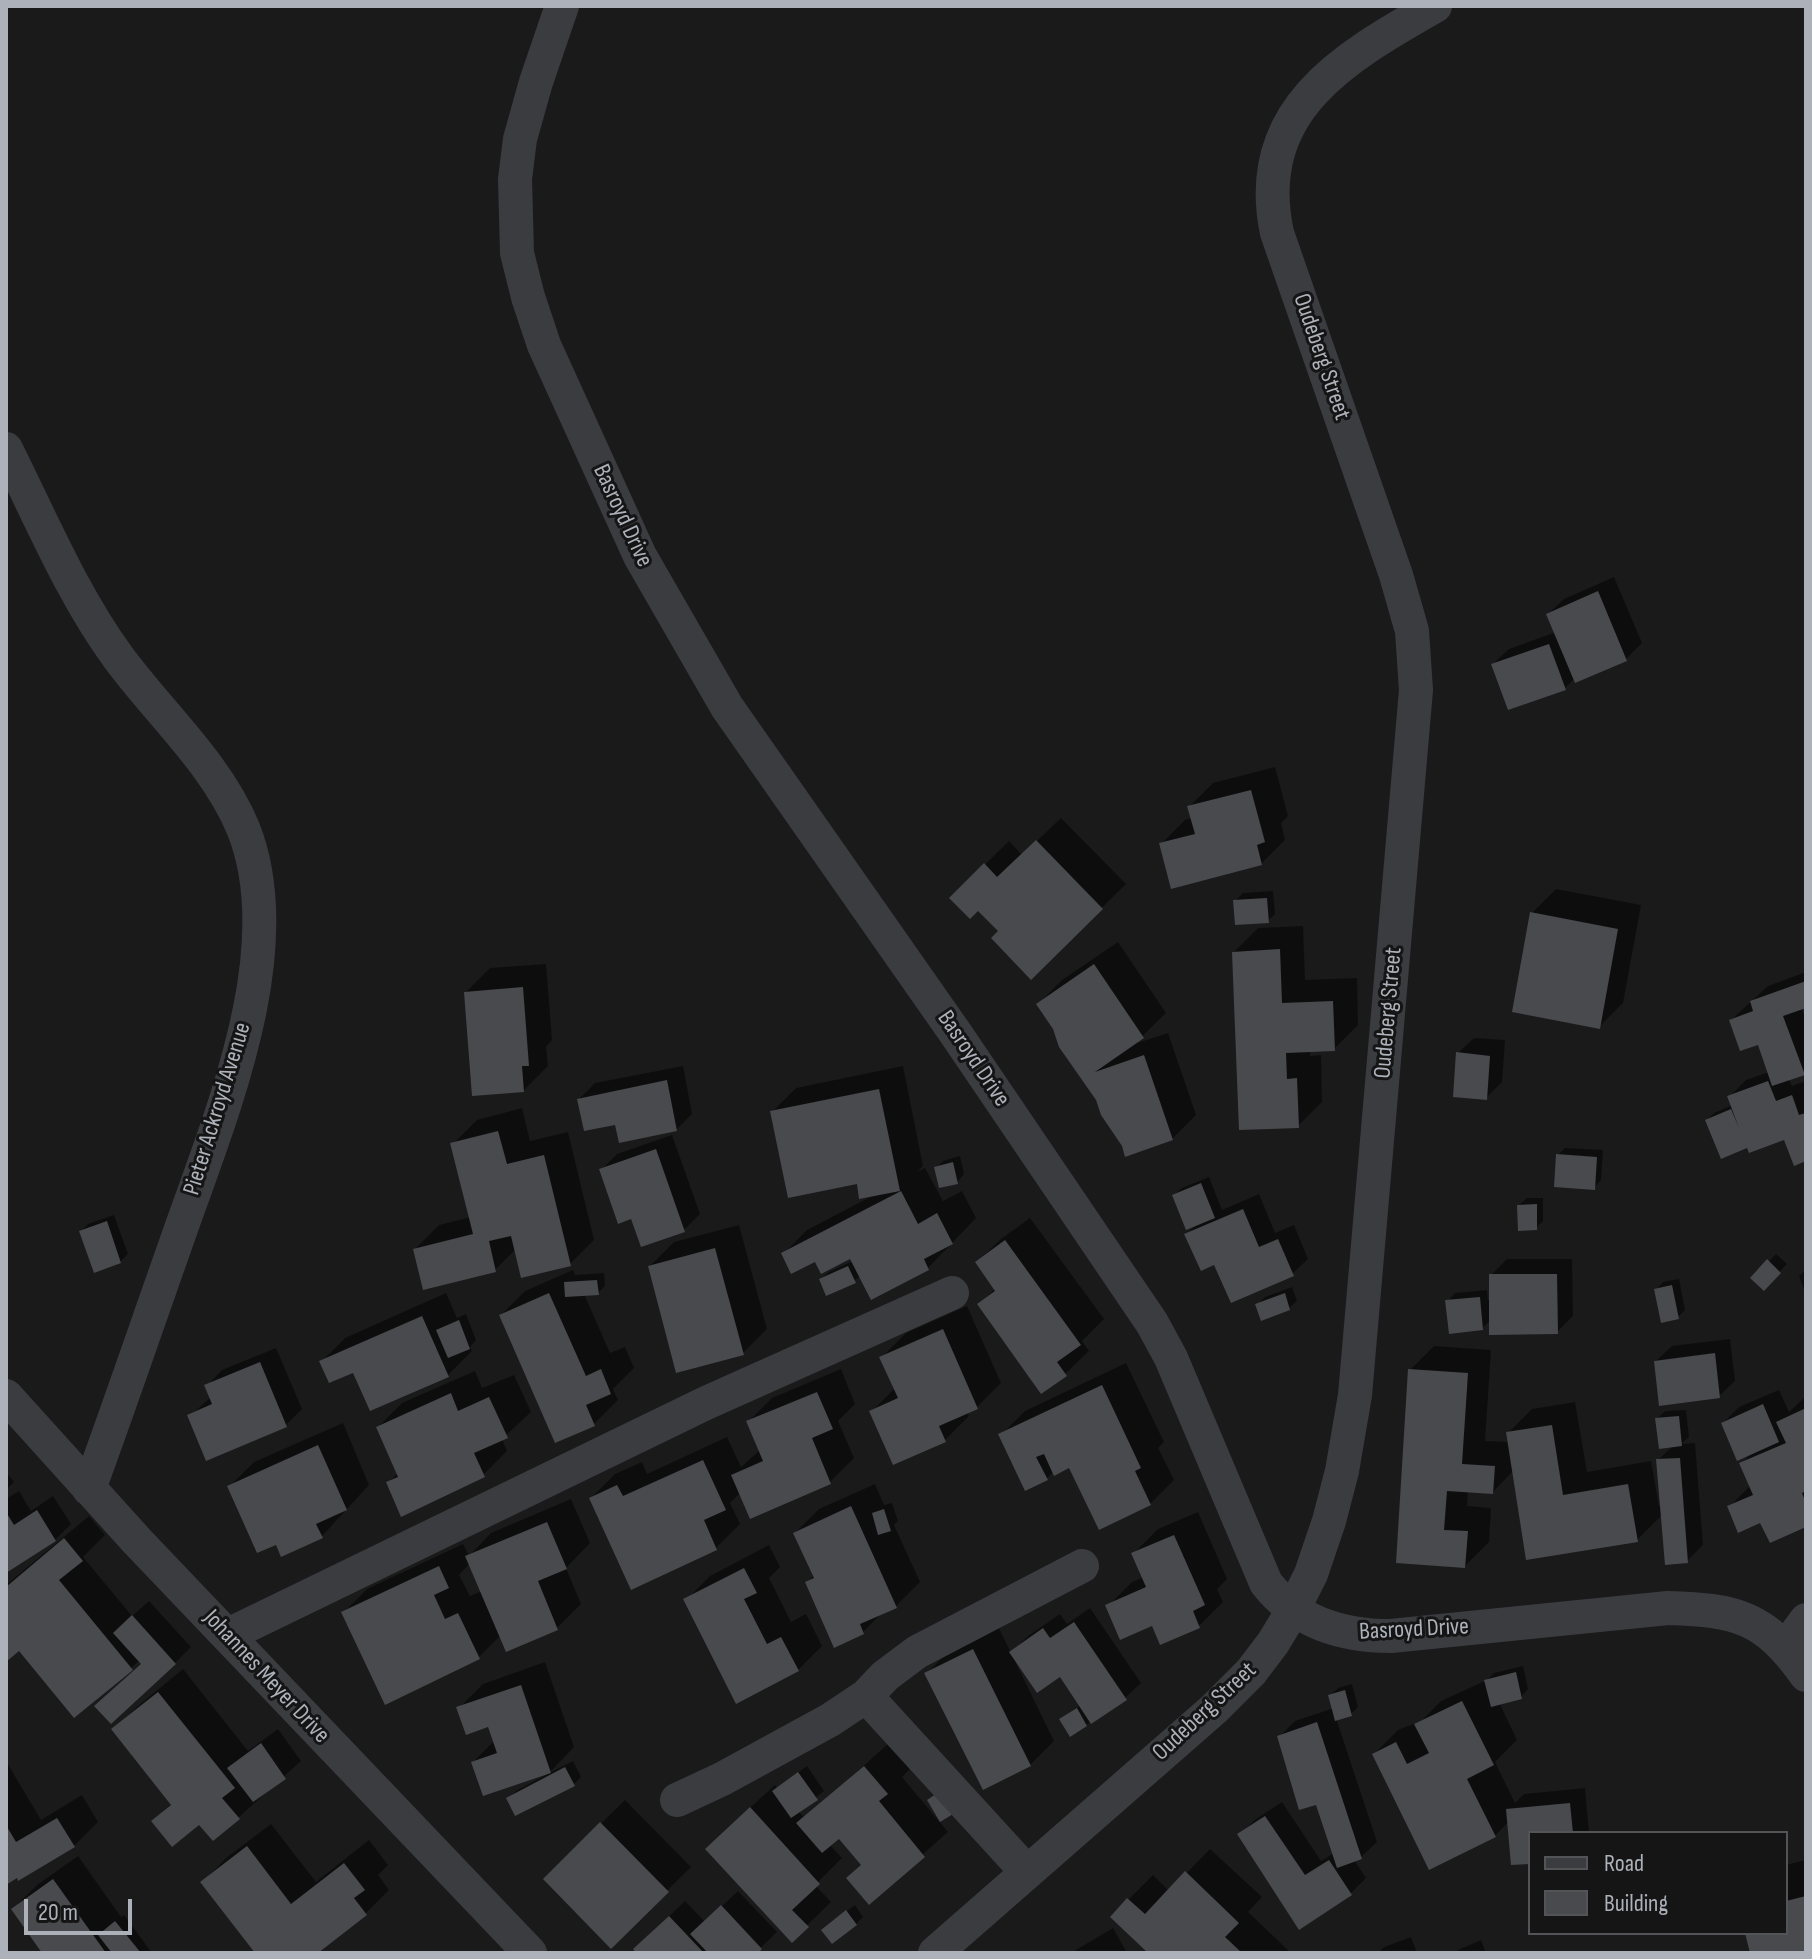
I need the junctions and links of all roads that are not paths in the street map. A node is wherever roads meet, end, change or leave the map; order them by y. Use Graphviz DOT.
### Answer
graph roads {
  1 [pos="562,6"];
  2 [pos="1435,6"];
  3 [pos="6,449"];
  4 [pos="952,1293"];
  5 [pos="6,1396"];
  6 [pos="89,1489"];
  7 [pos="1082,1566"];
  8 [pos="1293,1610"];
  9 [pos="1796,1634"];
  10 [pos="228,1635"];
  11 [pos="1806,1675"];
  12 [pos="866,1696"];
  13 [pos="677,1800"];
  14 [pos="1027,1872"];
  15 [pos="530,1953"];
  16 [pos="935,1953"];
  1 -- 8 [label="street, Basroyd Drive"];
  2 -- 8 [label="street, Oudeberg Street"];
  3 -- 6 [label="street, Pieter Ackroyd Avenue"];
  4 -- 10 [label="street"];
  5 -- 6 [label="street, Johannes Meyer Drive"];
  6 -- 10 [label="street, Johannes Meyer Drive"];
  7 -- 12 [label="street"];
  8 -- 9 [label="street, Basroyd Drive"];
  8 -- 14 [label="street, Oudeberg Street"];
  9 -- 11 [label="street, Basroyd Drive"];
  10 -- 15 [label="street, Johannes Meyer Drive"];
  12 -- 13 [label="street"];
  12 -- 14 [label="street"];
  14 -- 16 [label="street, Oudeberg Street"];
}
